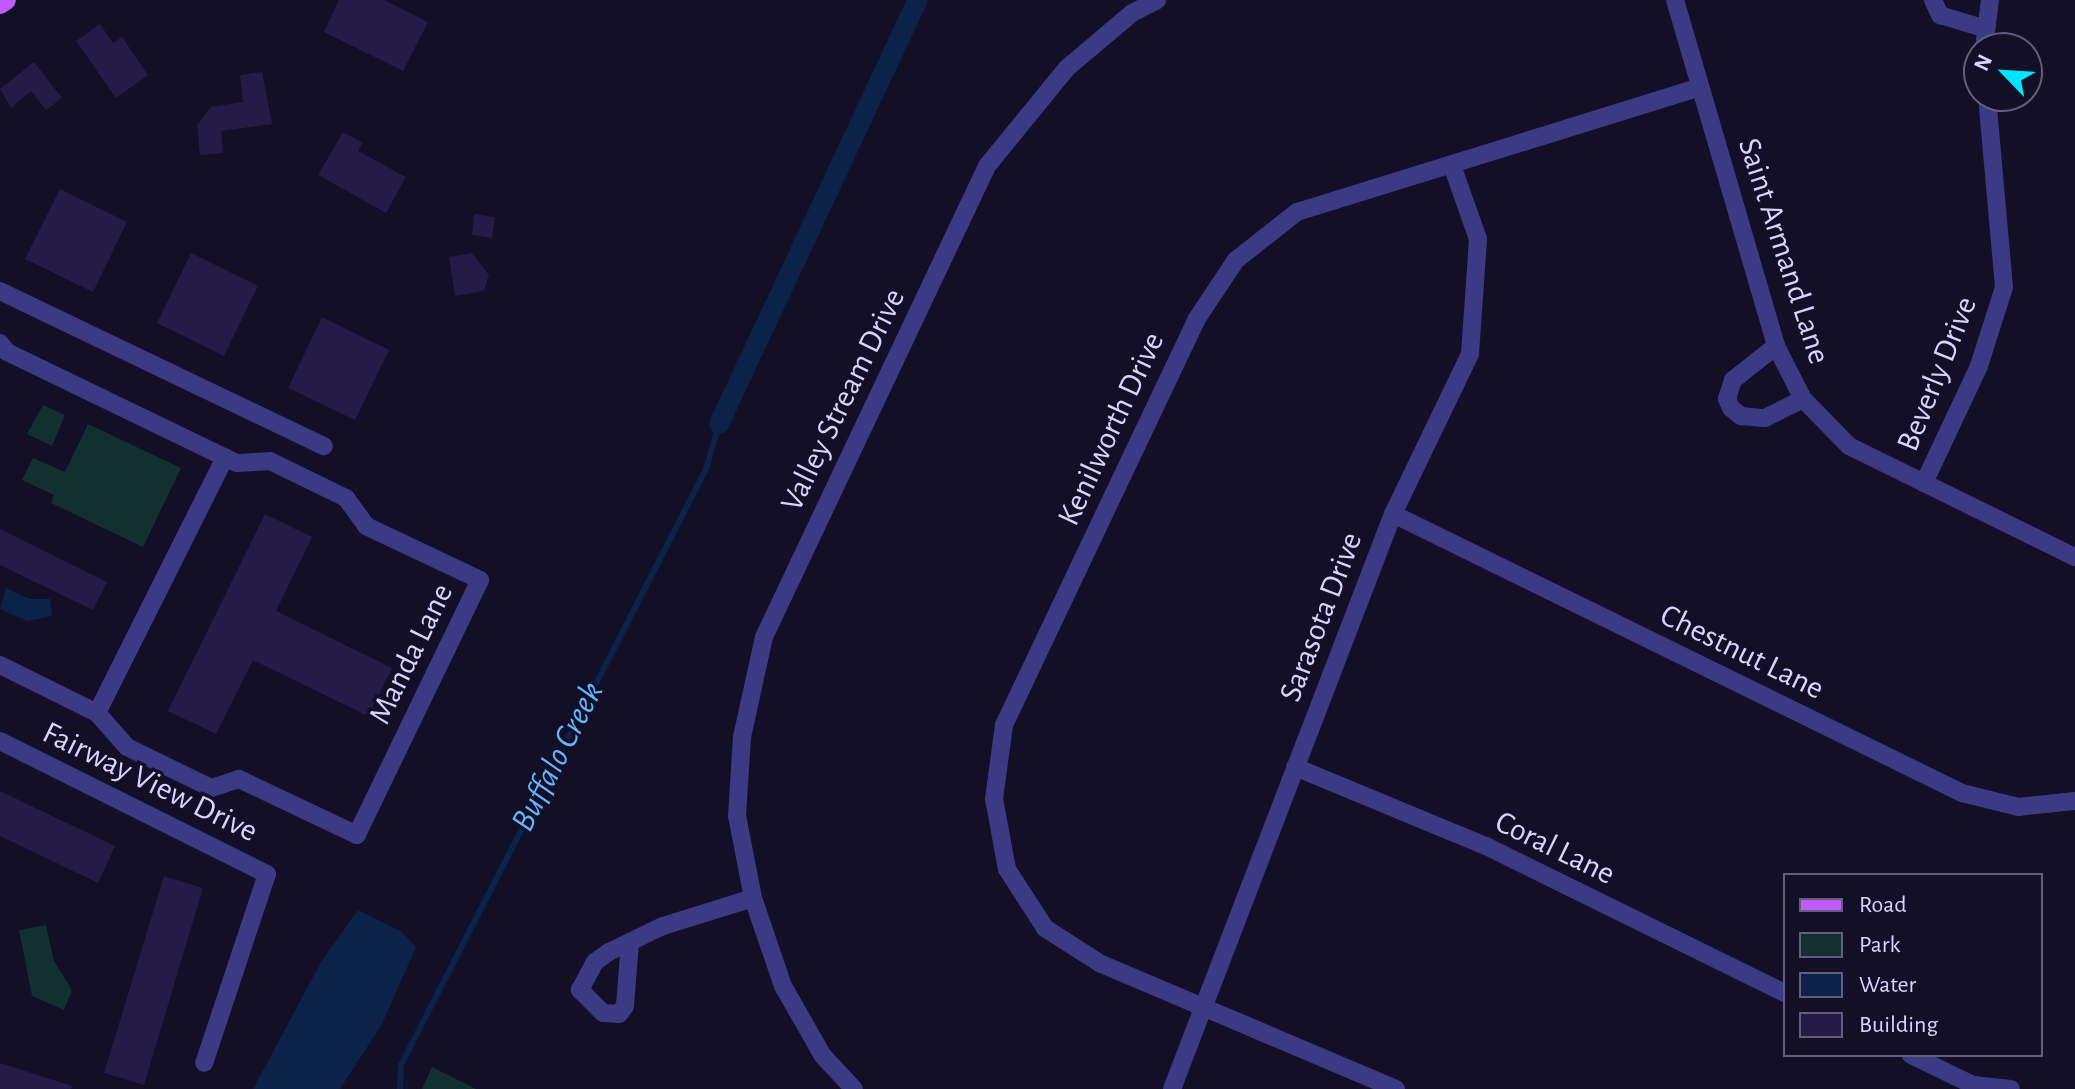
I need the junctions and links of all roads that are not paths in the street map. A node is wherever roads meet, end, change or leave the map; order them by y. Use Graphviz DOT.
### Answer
graph roads {
  1 [pos="6,0"];
  2 [pos="1157,0"];
  3 [pos="1675,0"];
  4 [pos="1933,0"];
  5 [pos="1990,0"];
  6 [pos="0,4"];
  7 [pos="1983,28"];
  8 [pos="1983,32"];
  9 [pos="1700,87"];
  10 [pos="1988,112"];
  11 [pos="1452,165"];
  12 [pos="0,291"];
  13 [pos="1776,346"];
  14 [pos="2,354"];
  15 [pos="1803,399"];
  16 [pos="324,446"];
  17 [pos="225,457"];
  18 [pos="1924,483"];
  19 [pos="1393,514"];
  20 [pos="2075,557"];
  21 [pos="0,665"];
  22 [pos="97,713"];
  23 [pos="0,741"];
  24 [pos="1295,767"];
  25 [pos="2075,801"];
  26 [pos="753,898"];
  27 [pos="630,942"];
  28 [pos="1783,992"];
  29 [pos="1205,1006"];
  30 [pos="1915,1057"];
  31 [pos="204,1063"];
  32 [pos="854,1089"];
  33 [pos="1172,1089"];
  34 [pos="1396,1089"];
  35 [pos="2011,1089"];
  1 -- 6 [label="main road"];
  2 -- 26 [label="street, Valley Stream Drive"];
  3 -- 9 [label="street, Saint Armand Lane"];
  4 -- 7 [label="street"];
  5 -- 7 [label="street"];
  7 -- 8 [label="street"];
  9 -- 11 [label="street, Kenilworth Drive"];
  9 -- 13 [label="street, Saint Armand Lane"];
  10 -- 18 [label="street, Beverly Drive"];
  11 -- 19 [label="street, Sarasota Drive"];
  11 -- 29 [label="street, Kenilworth Drive"];
  12 -- 16 [label="street"];
  13 -- 15 [label="street, Saint Armand Lane"];
  13 -- 15 [label="street"];
  14 -- 17 [label="street, Manda Lane"];
  15 -- 18 [label="street, Saint Armand Lane"];
  17 -- 22 [label="street"];
  17 -- 22 [label="street, Manda Lane"];
  18 -- 20 [label="street, Saint Armand Lane"];
  19 -- 24 [label="street, Sarasota Drive"];
  19 -- 25 [label="street, Chestnut Lane"];
  21 -- 22 [label="street, Manda Lane"];
  23 -- 31 [label="street, Fairway View Drive"];
  24 -- 28 [label="street, Coral Lane"];
  24 -- 29 [label="street, Sarasota Drive"];
  26 -- 27 [label="street"];
  26 -- 32 [label="street, Valley Stream Drive"];
  29 -- 33 [label="street, Sarasota Drive"];
  29 -- 34 [label="street, Kenilworth Drive"];
  30 -- 35 [label="street"];
}
